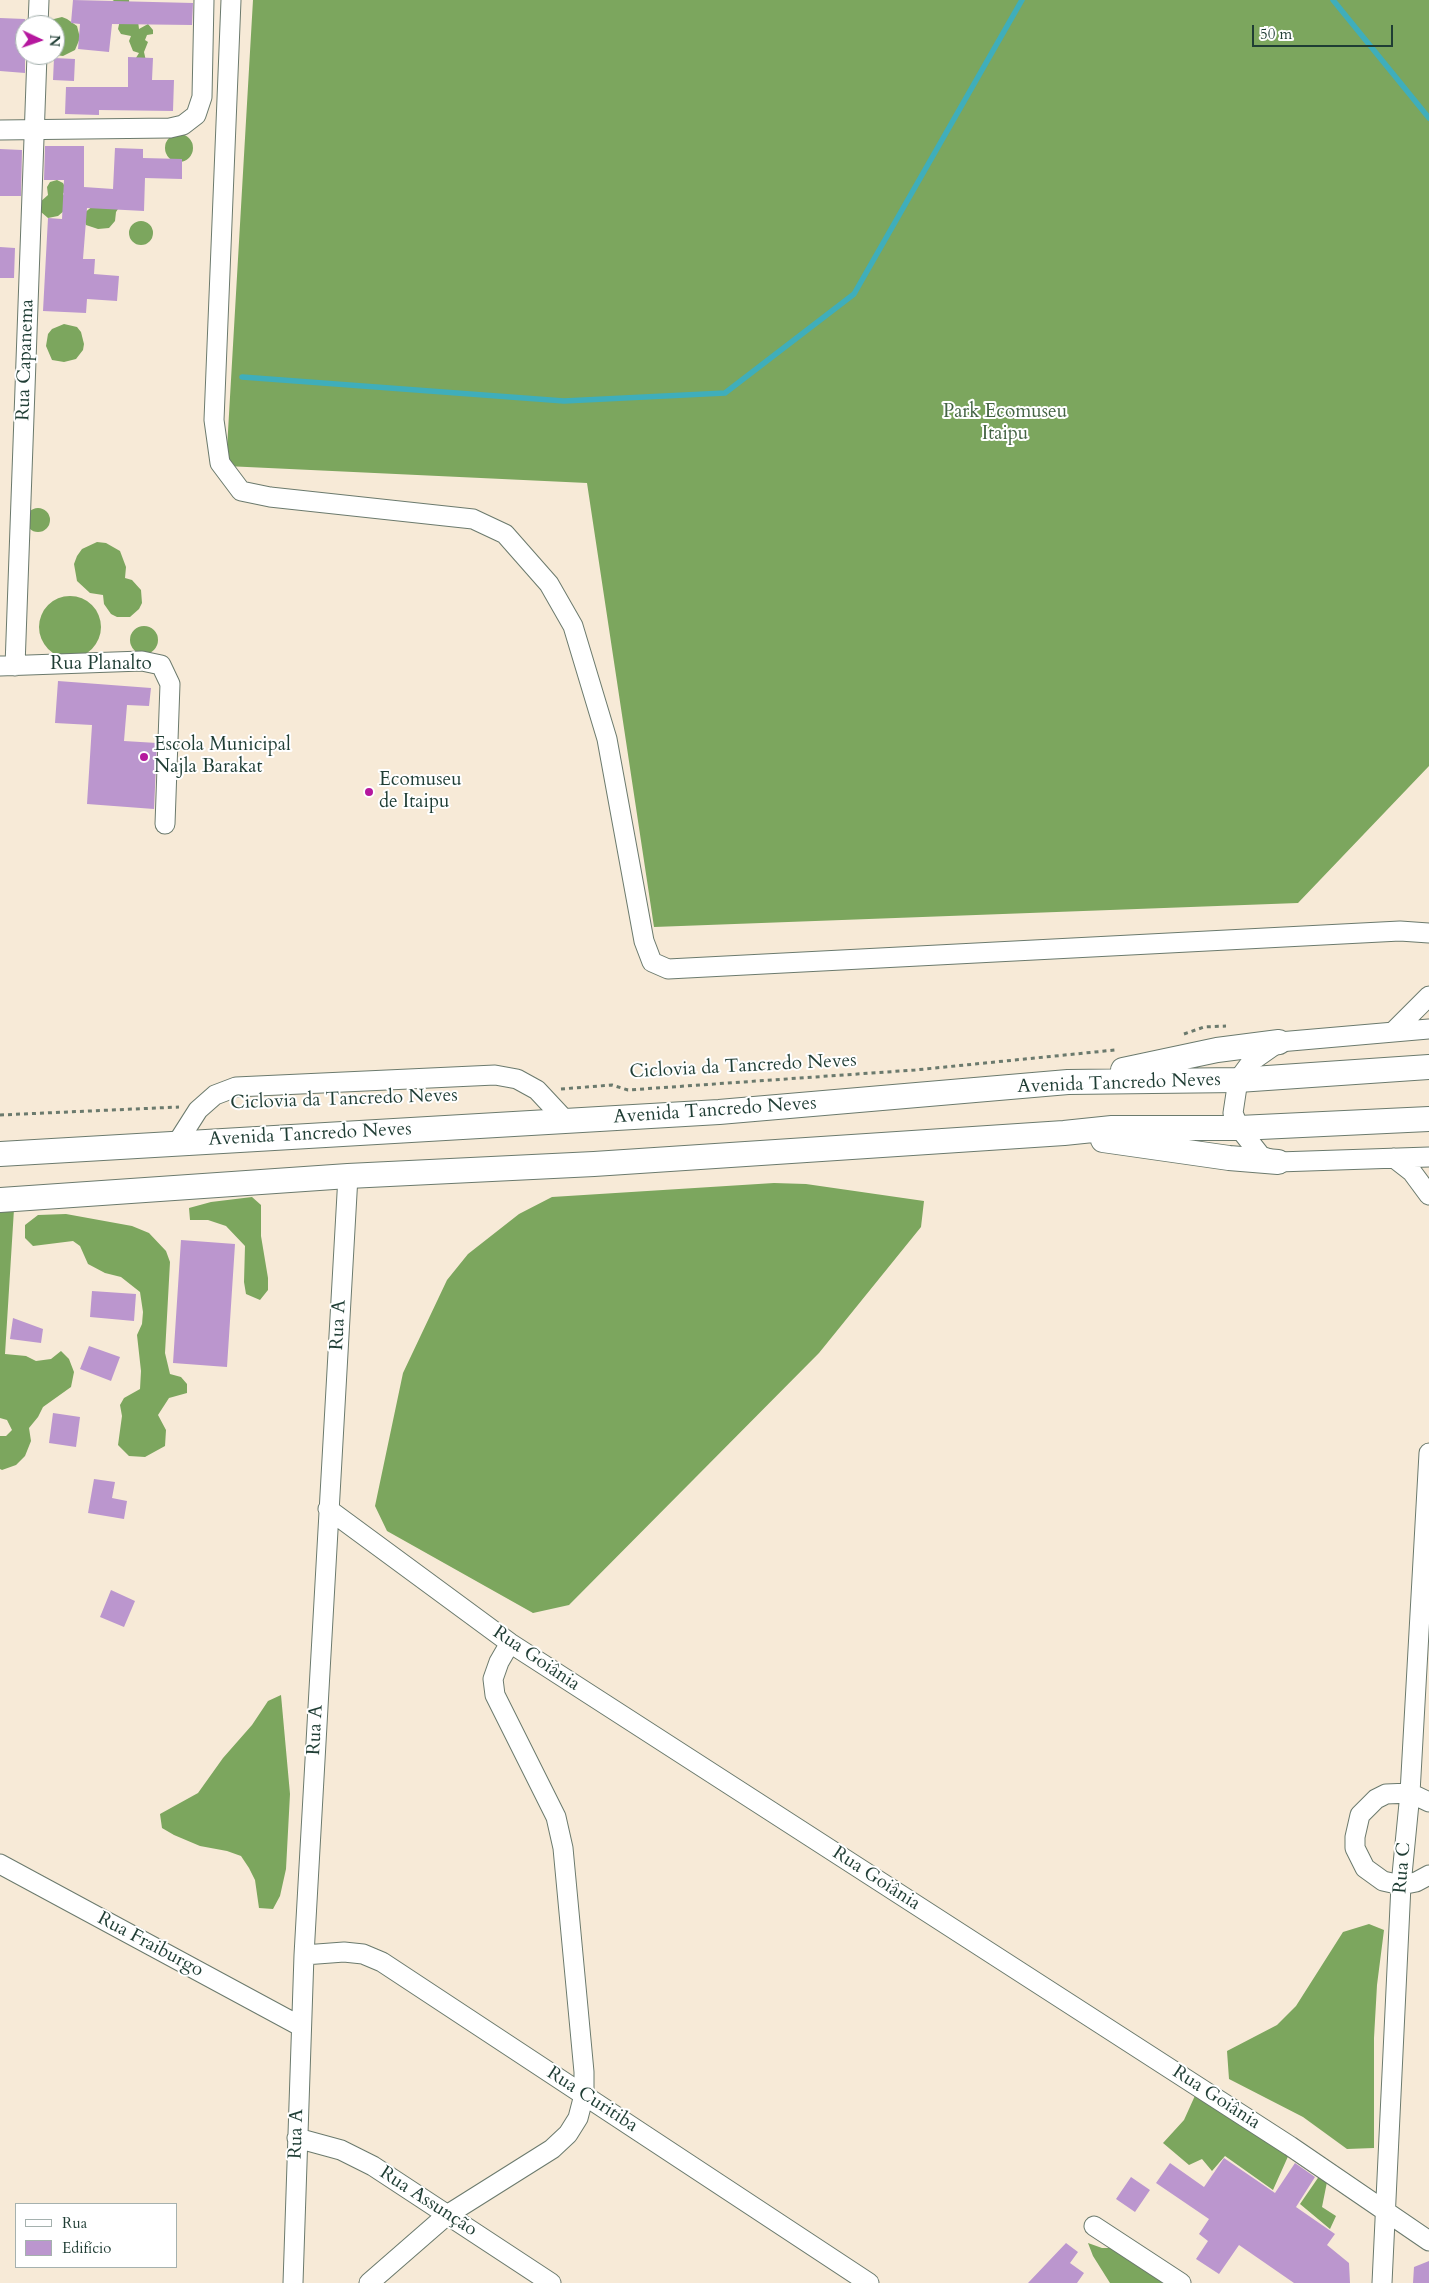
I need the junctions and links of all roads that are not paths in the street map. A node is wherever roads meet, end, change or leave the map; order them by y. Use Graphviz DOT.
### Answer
graph roads {
  1 [pos="39,0"];
  2 [pos="204,0"];
  3 [pos="231,0"];
  4 [pos="38,15"];
  5 [pos="37,65"];
  6 [pos="0,130"];
  7 [pos="34,130"];
  8 [pos="7,666"];
  9 [pos="165,824"];
  10 [pos="1429,933"];
  11 [pos="1429,996"];
  12 [pos="1429,1029"];
  13 [pos="1393,1032"];
  14 [pos="1279,1042"];
  15 [pos="1429,1067"];
  16 [pos="1238,1080"];
  17 [pos="1068,1082"];
  18 [pos="1429,1119"];
  19 [pos="565,1120"];
  20 [pos="1240,1128"];
  21 [pos="1064,1133"];
  22 [pos="177,1143"];
  23 [pos="0,1154"];
  24 [pos="1429,1157"];
  25 [pos="1394,1158"];
  26 [pos="1278,1162"];
  27 [pos="348,1176"];
  28 [pos="1429,1195"];
  29 [pos="0,1200"];
  30 [pos="1429,1453"];
  31 [pos="328,1509"];
  32 [pos="510,1643"];
  33 [pos="1410,1793"];
  34 [pos="1429,1802"];
  35 [pos="0,1864"];
  36 [pos="1429,1875"];
  37 [pos="1401,1885"];
  38 [pos="304,1955"];
  39 [pos="300,2026"];
  40 [pos="584,2095"];
  41 [pos="297,2138"];
  42 [pos="1384,2212"];
  43 [pos="447,2215"];
  44 [pos="1094,2226"];
  45 [pos="1429,2241"];
  46 [pos="293,2283"];
  47 [pos="369,2283"];
  48 [pos="551,2283"];
  49 [pos="869,2283"];
  50 [pos="1181,2283"];
  51 [pos="1382,2283"];
  1 -- 4 [label="street"];
  2 -- 7 [label="street"];
  3 -- 10 [label="street"];
  5 -- 7 [label="street, Rua Capanema"];
  6 -- 7 [label="street"];
  7 -- 8 [label="street, Rua Capanema"];
  8 -- 9 [label="street, Rua Planalto"];
  11 -- 13 [label="street"];
  12 -- 13 [label="street"];
  13 -- 14 [label="street"];
  14 -- 16 [label="street"];
  14 -- 17 [label="main road"];
  15 -- 16 [label="main road, Avenida Tancredo Neves"];
  16 -- 17 [label="main road, Avenida Tancredo Neves"];
  16 -- 20 [label="street"];
  17 -- 19 [label="main road, Avenida Tancredo Neves"];
  18 -- 20 [label="main road"];
  19 -- 22 [label="main road, Avenida Tancredo Neves"];
  19 -- 22 [label="street"];
  20 -- 21 [label="main road"];
  20 -- 26 [label="street"];
  21 -- 26 [label="main road"];
  21 -- 27 [label="main road"];
  22 -- 23 [label="main road, Avenida Tancredo Neves"];
  24 -- 25 [label="street"];
  25 -- 26 [label="street"];
  25 -- 28 [label="street"];
  27 -- 29 [label="main road"];
  27 -- 31 [label="street, Rua A"];
  30 -- 33 [label="street, Rua C"];
  31 -- 32 [label="street, Rua Goiânia"];
  31 -- 38 [label="street, Rua A"];
  32 -- 40 [label="street"];
  32 -- 42 [label="street, Rua Goiânia"];
  33 -- 34 [label="street"];
  33 -- 37 [label="street, Rua C"];
  33 -- 37 [label="street"];
  35 -- 39 [label="street, Rua Fraiburgo"];
  36 -- 37 [label="street"];
  37 -- 42 [label="street, Rua C"];
  38 -- 39 [label="street, Rua A"];
  38 -- 40 [label="street, Rua Curitiba"];
  39 -- 41 [label="street, Rua A"];
  40 -- 43 [label="street"];
  40 -- 49 [label="street, Rua Curitiba"];
  41 -- 43 [label="street, Rua Assunção"];
  41 -- 46 [label="street, Rua A"];
  42 -- 45 [label="street, Rua Goiânia"];
  42 -- 51 [label="street, Rua C"];
  43 -- 47 [label="street"];
  43 -- 48 [label="street, Rua Assunção"];
  44 -- 50 [label="street"];
}
